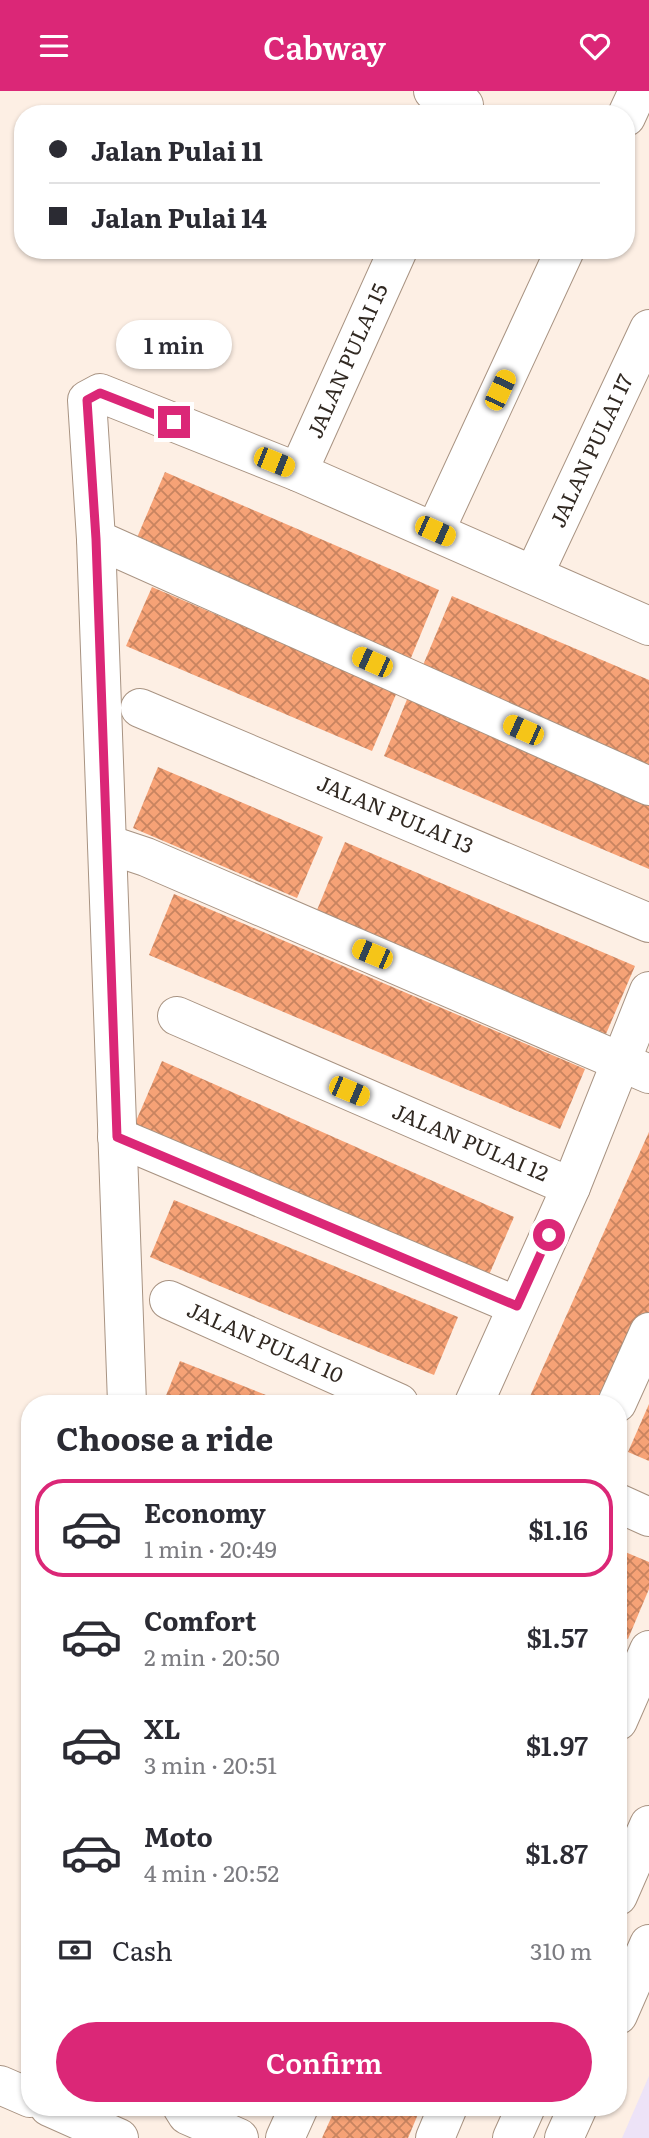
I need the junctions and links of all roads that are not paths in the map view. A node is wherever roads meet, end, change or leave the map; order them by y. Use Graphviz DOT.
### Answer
graph roads {
  1 [pos="394,259"];
  2 [pos="561,259"];
  3 [pos="649,329"];
  4 [pos="298,472"];
  5 [pos="435,531"];
  6 [pos="96,539"];
  7 [pos="534,574"];
  8 [pos="649,626"];
  9 [pos="140,708"];
  10 [pos="649,786"];
  11 [pos="107,844"];
  12 [pos="649,923"];
  13 [pos="649,991"];
  14 [pos="177,1016"];
  15 [pos="636,1068"];
  16 [pos="117,1137"];
  17 [pos="571,1187"];
  18 [pos="169,1300"];
  19 [pos="517,1306"];
  20 [pos="649,1332"];
  21 [pos="127,1395"];
  22 [pos="381,1395"];
  23 [pos="478,1395"];
  24 [pos="621,1395"];
  25 [pos="627,1507"];
  26 [pos="649,1517"];
  27 [pos="637,1652"];
  28 [pos="627,1688"];
  29 [pos="649,1825"];
  30 [pos="627,1875"];
  31 [pos="649,1944"];
  32 [pos="627,1994"];
  33 [pos="0,2085"];
  34 [pos="21,2094"];
  35 [pos="69,2116"];
  36 [pos="189,2116"];
  37 [pos="295,2116"];
  38 [pos="444,2116"];
  39 [pos="522,2116"];
  40 [pos="574,2116"];
  41 [pos="119,2138"];
  42 [pos="239,2138"];
  43 [pos="285,2138"];
  44 [pos="435,2138"];
  45 [pos="512,2138"];
  46 [pos="564,2138"];
  1 -- 4 [label="street, JALAN PULAI 15"];
  2 -- 5 [label="street"];
  3 -- 7 [label="street, JALAN PULAI 17"];
  4 -- 5 [label="street"];
  4 -- 6 [label="street"];
  5 -- 7 [label="street"];
  6 -- 10 [label="street"];
  6 -- 11 [label="street"];
  7 -- 8 [label="street"];
  9 -- 12 [label="street, JALAN PULAI 13"];
  11 -- 15 [label="street"];
  11 -- 16 [label="street"];
  13 -- 15 [label="street"];
  14 -- 17 [label="street, JALAN PULAI 12"];
  15 -- 17 [label="street"];
  16 -- 19 [label="street"];
  16 -- 21 [label="street"];
  17 -- 19 [label="street"];
  18 -- 22 [label="street, JALAN PULAI 10"];
  19 -- 23 [label="street"];
  20 -- 24 [label="street"];
  25 -- 26 [label="street"];
  27 -- 28 [label="street"];
  29 -- 30 [label="street"];
  31 -- 32 [label="street"];
  33 -- 34 [label="street"];
  35 -- 41 [label="street"];
  36 -- 42 [label="street"];
  37 -- 43 [label="street"];
  38 -- 44 [label="street"];
  39 -- 45 [label="street"];
  40 -- 46 [label="street"];
}
